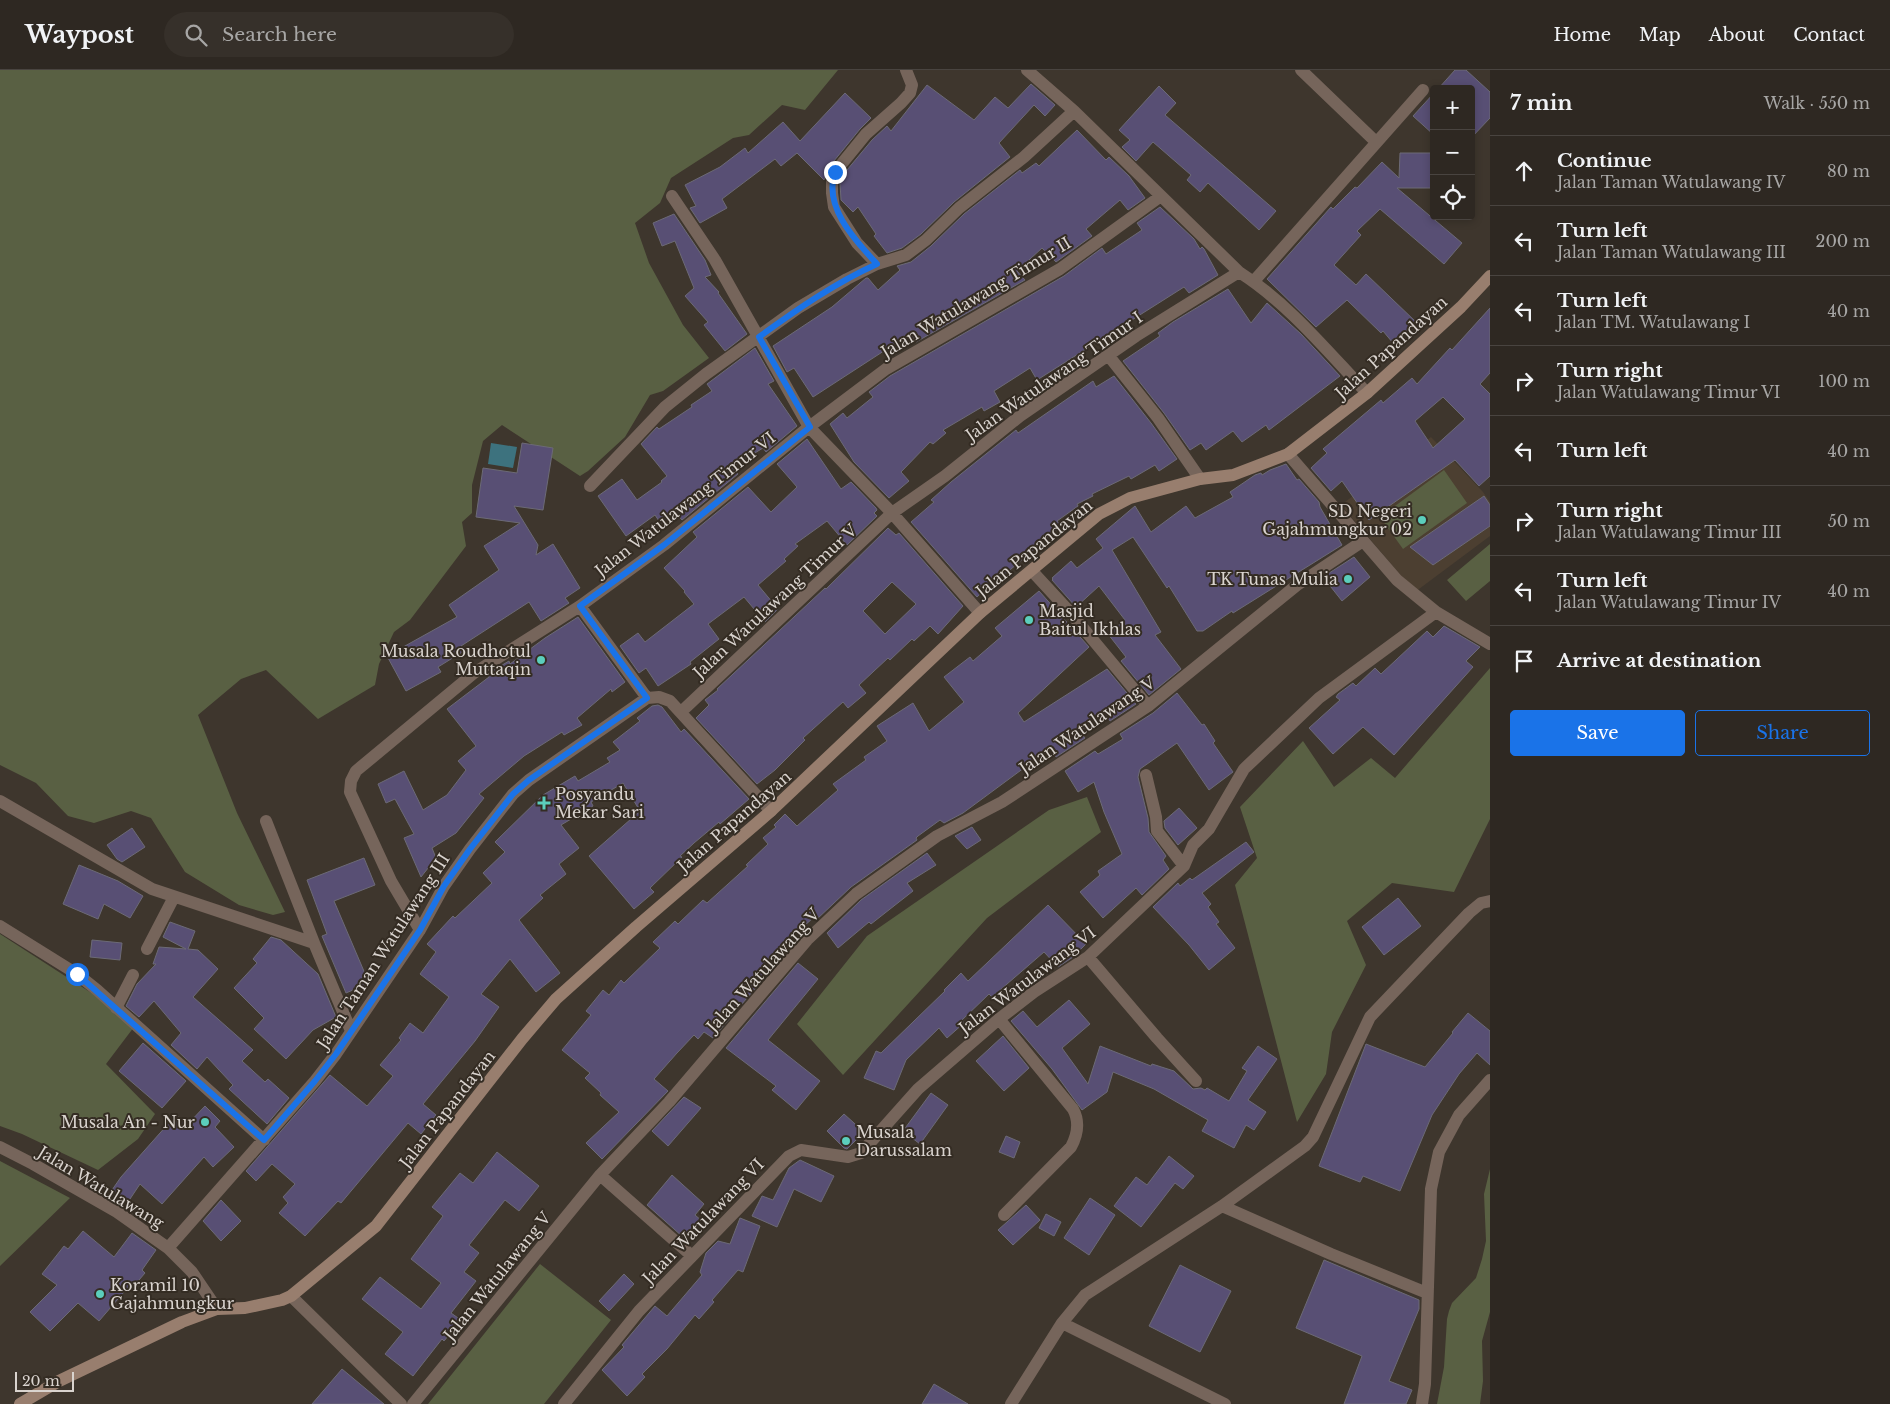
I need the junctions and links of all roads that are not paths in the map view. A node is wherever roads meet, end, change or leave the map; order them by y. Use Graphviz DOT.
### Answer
graph roads {
  1 [pos="906,70"];
  2 [pos="1027,70"];
  3 [pos="1301,70"];
  4 [pos="1423,90"];
  5 [pos="1074,110"];
  6 [pos="1376,142"];
  7 [pos="672,196"];
  8 [pos="1161,196"];
  9 [pos="877,264"];
  10 [pos="1239,272"];
  11 [pos="1490,276"];
  12 [pos="1254,281"];
  13 [pos="759,337"];
  14 [pos="1108,355"];
  15 [pos="1367,393"];
  16 [pos="810,427"];
  17 [pos="1288,454"];
  18 [pos="1200,479"];
  19 [pos="590,486"];
  20 [pos="892,513"];
  21 [pos="1363,541"];
  22 [pos="1032,571"];
  23 [pos="580,606"];
  24 [pos="1436,612"];
  25 [pos="980,613"];
  26 [pos="1490,644"];
  27 [pos="647,698"];
  28 [pos="1148,706"];
  29 [pos="681,712"];
  30 [pos="1146,775"];
  31 [pos="0,801"];
  32 [pos="772,812"];
  33 [pos="266,821"];
  34 [pos="1184,866"];
  35 [pos="174,897"];
  36 [pos="1490,901"];
  37 [pos="0,926"];
  38 [pos="420,930"];
  39 [pos="314,943"];
  40 [pos="147,950"];
  41 [pos="1088,958"];
  42 [pos="134,975"];
  43 [pos="116,1008"];
  44 [pos="999,1019"];
  45 [pos="351,1031"];
  46 [pos="1490,1080"];
  47 [pos="1196,1081"];
  48 [pos="264,1140"];
  49 [pos="0,1147"];
  50 [pos="600,1175"];
  51 [pos="1222,1206"];
  52 [pos="1004,1215"];
  53 [pos="168,1248"];
  54 [pos="692,1256"];
  55 [pos="1427,1293"];
  56 [pos="291,1296"];
  57 [pos="217,1309"];
  58 [pos="1062,1323"];
  59 [pos="20,1404"];
  60 [pos="402,1404"];
  61 [pos="413,1404"];
  62 [pos="564,1404"];
  63 [pos="1011,1404"];
  64 [pos="1225,1404"];
  65 [pos="1422,1404"];
  1 -- 9 [label="street"];
  2 -- 5 [label="street"];
  3 -- 6 [label="street"];
  4 -- 6 [label="street"];
  5 -- 8 [label="street"];
  5 -- 9 [label="street"];
  6 -- 12 [label="street"];
  7 -- 13 [label="street"];
  8 -- 10 [label="street"];
  8 -- 16 [label="street, Jalan Watulawang Timur II"];
  9 -- 13 [label="street"];
  10 -- 12 [label="street"];
  10 -- 14 [label="street, Jalan Watulawang Timur I"];
  11 -- 15 [label="main road, Jalan Papandayan"];
  12 -- 15 [label="street"];
  13 -- 16 [label="street"];
  13 -- 19 [label="street"];
  14 -- 18 [label="street"];
  14 -- 20 [label="street, Jalan Watulawang Timur I"];
  15 -- 17 [label="main road, Jalan Papandayan"];
  16 -- 20 [label="street"];
  16 -- 23 [label="street, Jalan Watulawang Timur VI"];
  17 -- 18 [label="main road, Jalan Papandayan"];
  17 -- 21 [label="street"];
  18 -- 22 [label="main road, Jalan Papandayan"];
  20 -- 25 [label="street"];
  20 -- 29 [label="street, Jalan Watulawang Timur V"];
  21 -- 24 [label="street"];
  21 -- 28 [label="street, Jalan Watulawang V"];
  22 -- 25 [label="main road, Jalan Papandayan"];
  22 -- 28 [label="street"];
  23 -- 27 [label="street"];
  23 -- 38 [label="street, Jalan Watulawang Timur VI"];
  24 -- 26 [label="street"];
  24 -- 34 [label="street, Jalan Watulawang VI"];
  25 -- 32 [label="main road, Jalan Papandayan"];
  27 -- 29 [label="street"];
  27 -- 38 [label="street, Jalan Taman Watulawang III"];
  28 -- 50 [label="street, Jalan Watulawang V"];
  29 -- 32 [label="street"];
  30 -- 34 [label="street"];
  31 -- 35 [label="street"];
  32 -- 56 [label="main road, Jalan Papandayan"];
  33 -- 39 [label="street"];
  34 -- 41 [label="street, Jalan Watulawang VI"];
  35 -- 39 [label="street"];
  35 -- 40 [label="street"];
  36 -- 51 [label="street"];
  37 -- 43 [label="street"];
  38 -- 45 [label="street, Jalan Taman Watulawang III"];
  39 -- 45 [label="street"];
  41 -- 44 [label="street, Jalan Watulawang VI"];
  41 -- 47 [label="street"];
  42 -- 43 [label="street"];
  43 -- 48 [label="street"];
  44 -- 52 [label="street"];
  44 -- 54 [label="street, Jalan Watulawang VI"];
  45 -- 48 [label="street, Jalan Taman Watulawang III"];
  46 -- 55 [label="street"];
  48 -- 53 [label="street, Jalan Taman Watulawang III"];
  49 -- 53 [label="street, Jalan Watulawang"];
  50 -- 54 [label="street"];
  50 -- 61 [label="street, Jalan Watulawang V"];
  51 -- 55 [label="street"];
  51 -- 58 [label="street"];
  53 -- 57 [label="street, Jalan Watulawang"];
  54 -- 62 [label="street, Jalan Watulawang VI"];
  55 -- 65 [label="street"];
  56 -- 57 [label="main road, Jalan Papandayan"];
  56 -- 60 [label="street"];
  57 -- 59 [label="main road, Jalan Papandayan"];
  58 -- 63 [label="street"];
  58 -- 64 [label="street"];
}
